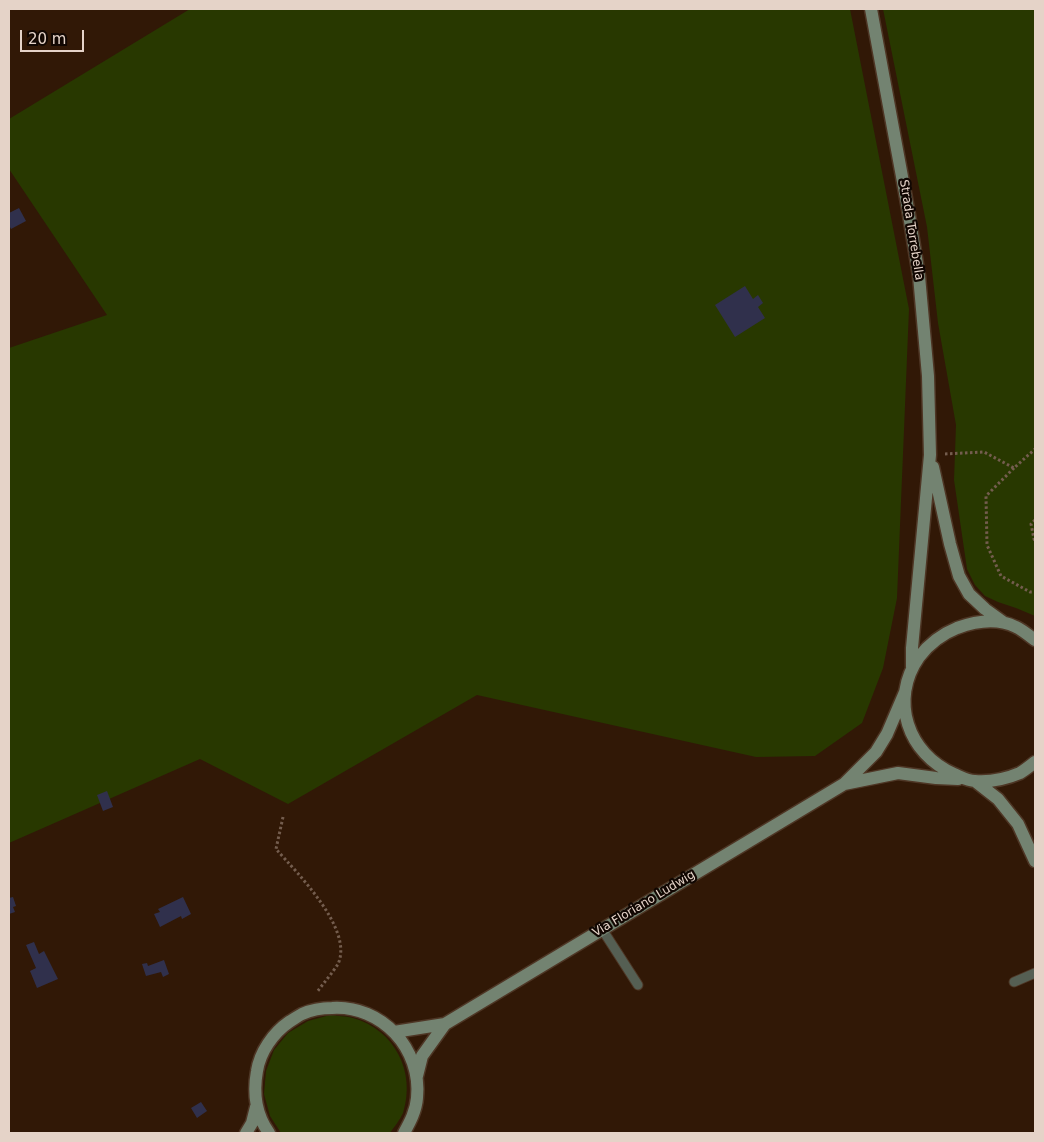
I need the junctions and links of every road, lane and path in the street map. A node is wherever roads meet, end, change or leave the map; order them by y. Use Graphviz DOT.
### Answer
graph roads {
  1 [pos="871,9"];
  2 [pos="1035,448"];
  3 [pos="930,455"];
  4 [pos="1014,468"];
  5 [pos="1035,520"];
  6 [pos="1035,541"];
  7 [pos="1035,592"];
  8 [pos="1003,622"];
  9 [pos="1018,627"];
  10 [pos="1035,628"];
  11 [pos="1035,640"];
  12 [pos="912,667"];
  13 [pos="904,692"];
  14 [pos="1035,762"];
  15 [pos="970,780"];
  16 [pos="844,784"];
  17 [pos="283,817"];
  18 [pos="1034,859"];
  19 [pos="602,929"];
  20 [pos="1035,973"];
  21 [pos="1014,982"];
  22 [pos="638,985"];
  23 [pos="303,1014"];
  24 [pos="445,1024"];
  25 [pos="394,1032"];
  26 [pos="417,1077"];
  27 [pos="256,1106"];
  28 [pos="246,1133"];
  29 [pos="268,1133"];
  30 [pos="404,1133"];
  1 -- 3 [label="street, Strada Torrebella"];
  2 -- 4 [label="path"];
  3 -- 4 [label="path"];
  3 -- 8 [label="street"];
  3 -- 12 [label="street"];
  4 -- 7 [label="path"];
  5 -- 6 [label="path"];
  8 -- 9 [label="street"];
  8 -- 12 [label="street"];
  9 -- 10 [label="street"];
  9 -- 11 [label="street"];
  12 -- 13 [label="street"];
  13 -- 15 [label="street"];
  13 -- 16 [label="street"];
  14 -- 15 [label="street"];
  15 -- 16 [label="street"];
  15 -- 18 [label="street"];
  16 -- 19 [label="street, Via Floriano Ludwig"];
  17 -- 23 [label="path"];
  19 -- 22 [label="lane"];
  19 -- 24 [label="street, Via Floriano Ludwig"];
  20 -- 21 [label="lane"];
  23 -- 25 [label="street"];
  23 -- 27 [label="street"];
  24 -- 25 [label="street, Via Floriano Ludwig"];
  24 -- 26 [label="street, Via Floriano Ludwig"];
  25 -- 26 [label="street"];
  26 -- 30 [label="street"];
  27 -- 28 [label="street"];
  27 -- 29 [label="street"];
}
